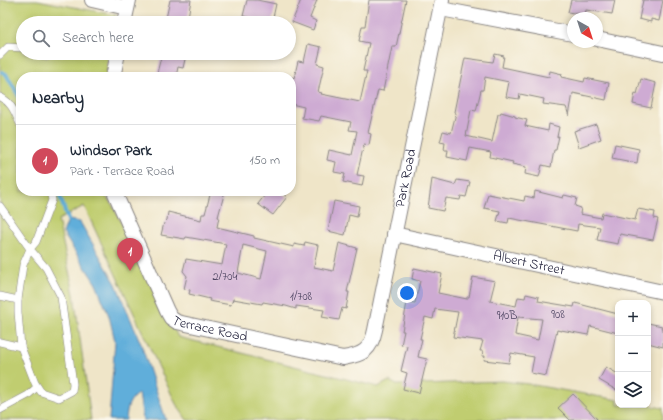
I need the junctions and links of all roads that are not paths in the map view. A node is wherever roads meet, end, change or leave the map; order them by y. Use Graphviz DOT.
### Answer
graph roads {
  1 [pos="92,0"];
  2 [pos="128,4"];
  3 [pos="442,4"];
  4 [pos="125,16"];
  5 [pos="567,33"];
  6 [pos="603,40"];
  7 [pos="16,48"];
  8 [pos="663,53"];
  9 [pos="0,55"];
  10 [pos="117,60"];
  11 [pos="114,72"];
  12 [pos="0,97"];
  13 [pos="16,115"];
  14 [pos="51,196"];
  15 [pos="116,196"];
  16 [pos="0,206"];
  17 [pos="394,234"];
  18 [pos="30,249"];
  19 [pos="663,292"];
  20 [pos="0,296"];
  21 [pos="18,300"];
  22 [pos="0,342"];
  23 [pos="21,347"];
  24 [pos="362,353"];
  25 [pos="37,387"];
  26 [pos="0,410"];
  1 -- 2 [label="street"];
  2 -- 4 [label="street"];
  3 -- 5 [label="street"];
  3 -- 17 [label="street, Park Road"];
  6 -- 8 [label="street"];
  7 -- 9 [label="lane"];
  10 -- 11 [label="street"];
  12 -- 13 [label="lane"];
  14 -- 18 [label="lane"];
  15 -- 24 [label="street, Terrace Road"];
  16 -- 18 [label="lane"];
  17 -- 19 [label="street, Albert Street"];
  17 -- 24 [label="street, Park Road"];
  18 -- 21 [label="lane"];
  18 -- 25 [label="lane"];
  20 -- 21 [label="lane"];
  21 -- 23 [label="lane"];
  22 -- 23 [label="lane"];
  23 -- 25 [label="lane"];
  25 -- 26 [label="lane"];
}
